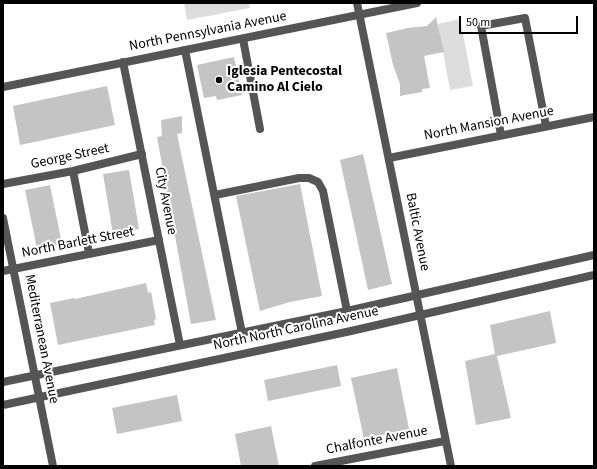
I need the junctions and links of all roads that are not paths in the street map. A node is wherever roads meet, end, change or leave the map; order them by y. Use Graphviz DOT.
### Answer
graph roads {
  1 [pos="357,3"];
  2 [pos="417,3"];
  3 [pos="359,15"];
  4 [pos="243,39"];
  5 [pos="186,50"];
  6 [pos="123,62"];
  7 [pos="3,87"];
  8 [pos="594,116"];
  9 [pos="546,126"];
  10 [pos="260,129"];
  11 [pos="501,135"];
  12 [pos="142,154"];
  13 [pos="389,158"];
  14 [pos="73,171"];
  15 [pos="3,184"];
  16 [pos="215,195"];
  17 [pos="3,218"];
  18 [pos="159,240"];
  19 [pos="89,253"];
  20 [pos="594,255"];
  21 [pos="13,269"];
  22 [pos="3,271"];
  23 [pos="594,275"];
  24 [pos="416,296"];
  25 [pos="347,311"];
  26 [pos="420,315"];
  27 [pos="242,333"];
  28 [pos="180,345"];
  29 [pos="35,376"];
  30 [pos="3,382"];
  31 [pos="40,398"];
  32 [pos="3,405"];
  33 [pos="445,441"];
  34 [pos="53,466"];
  35 [pos="315,466"];
  36 [pos="451,466"];
  1 -- 3 [label="street, Baltic Avenue"];
  2 -- 3 [label="street, North Pennsylvania Avenue"];
  3 -- 4 [label="street, North Pennsylvania Avenue"];
  3 -- 13 [label="street, Baltic Avenue"];
  4 -- 5 [label="street, North Pennsylvania Avenue"];
  4 -- 10 [label="street"];
  5 -- 6 [label="street, North Pennsylvania Avenue"];
  5 -- 16 [label="street"];
  6 -- 7 [label="street, North Pennsylvania Avenue"];
  6 -- 12 [label="street, City Avenue"];
  8 -- 9 [label="street, North Mansion Avenue"];
  9 -- 11 [label="street, North Mansion Avenue"];
  9 -- 11 [label="street"];
  11 -- 13 [label="street, North Mansion Avenue"];
  12 -- 14 [label="street, George Street"];
  12 -- 18 [label="street, City Avenue"];
  13 -- 24 [label="street, Baltic Avenue"];
  14 -- 15 [label="street, George Street"];
  14 -- 19 [label="street"];
  16 -- 25 [label="street"];
  16 -- 27 [label="street"];
  17 -- 21 [label="street, Mediterranean Avenue"];
  18 -- 19 [label="street, North Barlett Street"];
  18 -- 28 [label="street, City Avenue"];
  19 -- 21 [label="street, North Barlett Street"];
  20 -- 24 [label="street, North North Carolina Avenue"];
  21 -- 22 [label="street, North Barlett Street"];
  21 -- 29 [label="street, Mediterranean Avenue"];
  23 -- 26 [label="street, North North Carolina Avenue"];
  24 -- 25 [label="street, North North Carolina Avenue"];
  24 -- 26 [label="street, Baltic Avenue"];
  25 -- 27 [label="street, North North Carolina Avenue"];
  26 -- 31 [label="street, North North Carolina Avenue"];
  26 -- 33 [label="street, Baltic Avenue"];
  27 -- 28 [label="street, North North Carolina Avenue"];
  28 -- 29 [label="street, North North Carolina Avenue"];
  29 -- 30 [label="street, North North Carolina Avenue"];
  29 -- 31 [label="street, Mediterranean Avenue"];
  31 -- 32 [label="street, North North Carolina Avenue"];
  31 -- 34 [label="street, Mediterranean Avenue"];
  33 -- 35 [label="street, Chalfonte Avenue"];
  33 -- 36 [label="street, Baltic Avenue"];
}
